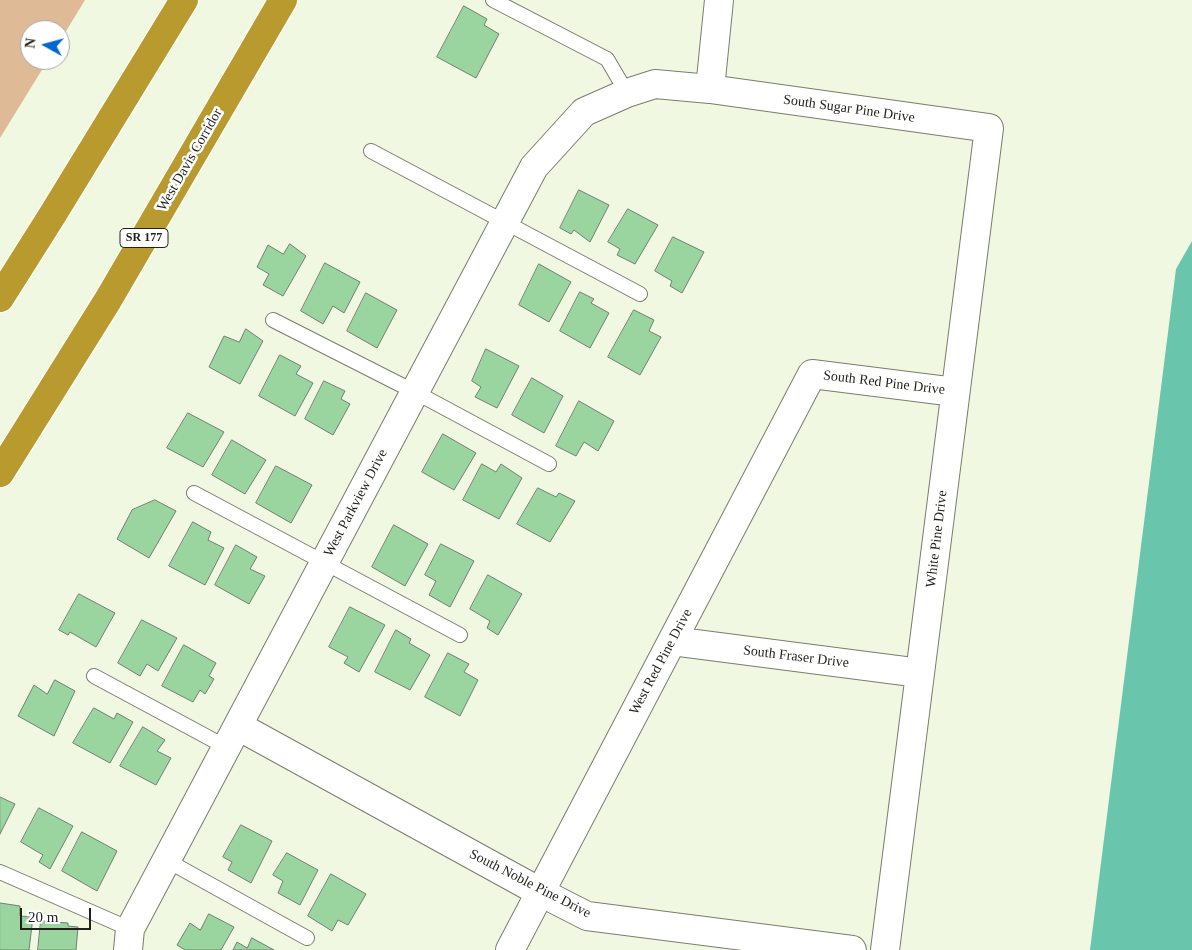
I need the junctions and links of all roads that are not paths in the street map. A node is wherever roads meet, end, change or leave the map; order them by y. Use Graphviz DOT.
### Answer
graph roads {
  1 [pos="184,0"];
  2 [pos="283,0"];
  3 [pos="493,0"];
  4 [pos="720,0"];
  5 [pos="710,89"];
  6 [pos="627,93"];
  7 [pos="989,128"];
  8 [pos="371,151"];
  9 [pos="504,223"];
  10 [pos="640,294"];
  11 [pos="0,298"];
  12 [pos="273,320"];
  13 [pos="812,374"];
  14 [pos="414,392"];
  15 [pos="956,392"];
  16 [pos="549,464"];
  17 [pos="0,473"];
  18 [pos="194,493"];
  19 [pos="325,562"];
  20 [pos="460,635"];
  21 [pos="672,641"];
  22 [pos="920,673"];
  23 [pos="94,676"];
  24 [pos="232,736"];
  25 [pos="166,860"];
  26 [pos="0,872"];
  27 [pos="540,892"];
  28 [pos="307,938"];
  29 [pos="129,939"];
  30 [pos="510,950"];
  31 [pos="852,950"];
  32 [pos="885,950"];
  1 -- 11 [label="highway"];
  2 -- 17 [label="highway, West Davis Corridor / SR 177"];
  3 -- 6 [label="lane"];
  4 -- 5 [label="street"];
  5 -- 6 [label="street, South Sugar Pine Drive"];
  5 -- 7 [label="street, South Sugar Pine Drive"];
  6 -- 9 [label="street, West Parkview Drive"];
  7 -- 15 [label="street, White Pine Drive"];
  8 -- 9 [label="lane"];
  9 -- 10 [label="lane"];
  9 -- 14 [label="street, West Parkview Drive"];
  12 -- 14 [label="lane"];
  13 -- 15 [label="street, South Red Pine Drive"];
  13 -- 21 [label="street, West Red Pine Drive"];
  14 -- 16 [label="lane"];
  14 -- 19 [label="street, West Parkview Drive"];
  15 -- 22 [label="street, White Pine Drive"];
  18 -- 19 [label="lane"];
  19 -- 20 [label="lane"];
  19 -- 24 [label="street, West Parkview Drive"];
  21 -- 22 [label="street, South Fraser Drive"];
  21 -- 27 [label="street, West Red Pine Drive"];
  22 -- 32 [label="street, White Pine Drive"];
  23 -- 24 [label="lane"];
  24 -- 25 [label="street, West Parkview Drive"];
  24 -- 27 [label="street, South Noble Pine Drive"];
  25 -- 28 [label="lane"];
  25 -- 29 [label="street, West Parkview Drive"];
  26 -- 29 [label="lane"];
  27 -- 30 [label="street, West Red Pine Drive"];
  27 -- 31 [label="street, South Noble Pine Drive"];
}
